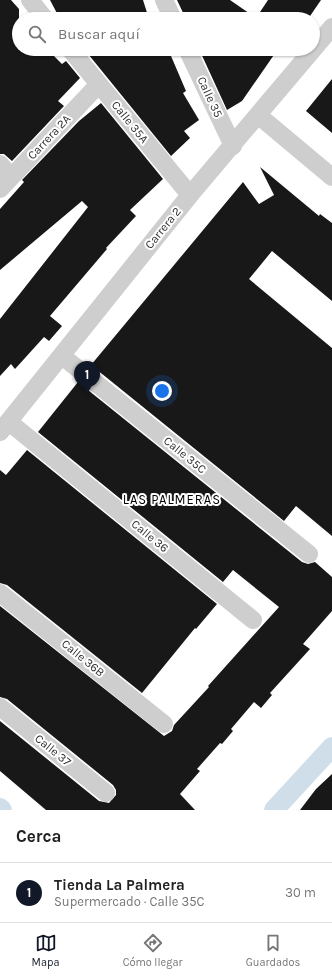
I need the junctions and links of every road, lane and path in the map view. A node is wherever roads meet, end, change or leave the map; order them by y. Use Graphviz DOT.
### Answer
graph roads {
  1 [pos="30,0"];
  2 [pos="164,0"];
  3 [pos="39,12"];
  4 [pos="170,12"];
  5 [pos="332,27"];
  6 [pos="320,42"];
  7 [pos="76,56"];
  8 [pos="190,56"];
  9 [pos="308,56"];
  10 [pos="99,84"];
  11 [pos="259,116"];
  12 [pos="233,146"];
  13 [pos="4,177"];
  14 [pos="332,177"];
  15 [pos="190,195"];
  16 [pos="62,356"];
  17 [pos="4,427"];
  18 [pos="309,554"];
  19 [pos="0,593"];
  20 [pos="253,620"];
  21 [pos="0,706"];
  22 [pos="164,724"];
  23 [pos="106,793"];
  1 -- 3 [label="street"];
  2 -- 4 [label="street"];
  5 -- 6 [label="street, Carrera 2"];
  7 -- 10 [label="street, Calle 35A"];
  8 -- 12 [label="street, Calle 35"];
  9 -- 11 [label="street, Carrera 2"];
  10 -- 13 [label="street, Carrera 2A"];
  10 -- 15 [label="street, Calle 35A"];
  11 -- 12 [label="street, Carrera 2"];
  11 -- 14 [label="street"];
  12 -- 15 [label="street, Carrera 2"];
  15 -- 16 [label="street, Carrera 2"];
  16 -- 17 [label="street, Carrera 2"];
  16 -- 18 [label="street, Calle 35C"];
  17 -- 20 [label="street, Calle 36"];
  19 -- 22 [label="street, Calle 36B"];
  21 -- 23 [label="street, Calle 37"];
}
